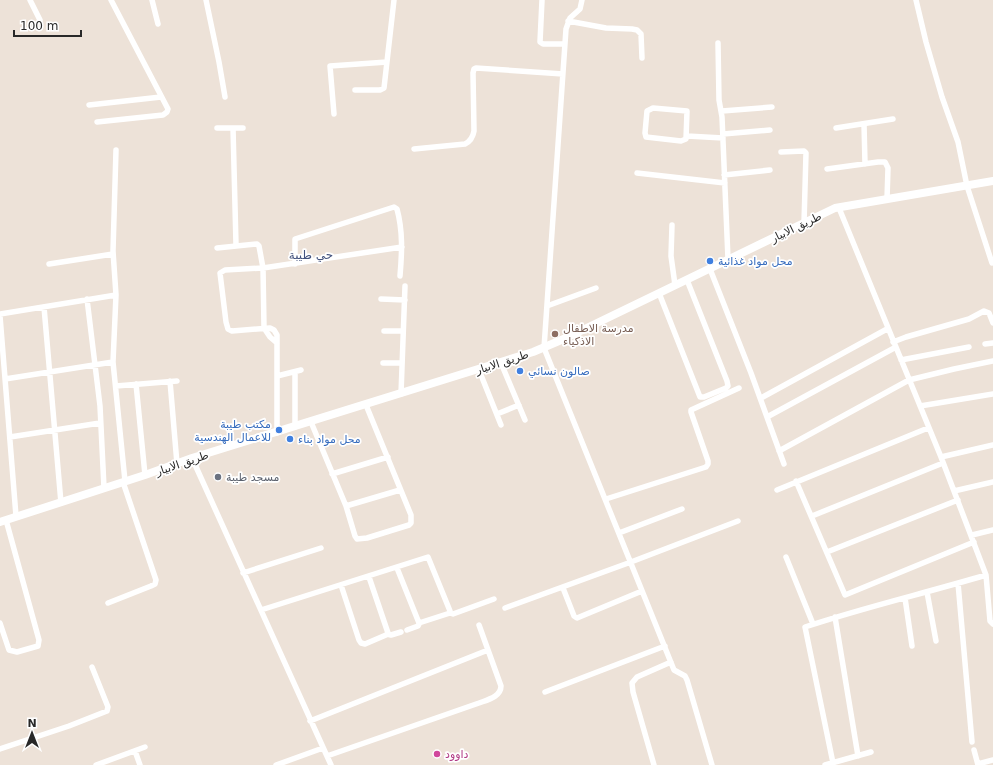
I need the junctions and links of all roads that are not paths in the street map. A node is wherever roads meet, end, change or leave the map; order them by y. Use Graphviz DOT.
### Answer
graph roads {
  1 [pos="30,0"];
  2 [pos="111,0"];
  3 [pos="152,0"];
  4 [pos="206,0"];
  5 [pos="394,0"];
  6 [pos="542,0"];
  7 [pos="582,0"];
  8 [pos="916,0"];
  9 [pos="40,20"];
  10 [pos="568,21"];
  11 [pos="158,24"];
  12 [pos="718,43"];
  13 [pos="565,44"];
  14 [pos="642,58"];
  15 [pos="388,62"];
  16 [pos="563,74"];
  17 [pos="354,90"];
  18 [pos="161,97"];
  19 [pos="225,97"];
  20 [pos="89,105"];
  21 [pos="772,107"];
  22 [pos="722,111"];
  23 [pos="334,114"];
  24 [pos="894,119"];
  25 [pos="97,122"];
  26 [pos="864,124"];
  27 [pos="217,128"];
  28 [pos="233,128"];
  29 [pos="243,128"];
  30 [pos="836,128"];
  31 [pos="770,130"];
  32 [pos="687,136"];
  33 [pos="723,136"];
  34 [pos="414,149"];
  35 [pos="116,150"];
  36 [pos="781,152"];
  37 [pos="864,164"];
  38 [pos="826,169"];
  39 [pos="770,170"];
  40 [pos="637,173"];
  41 [pos="724,175"];
  42 [pos="993,181"];
  43 [pos="725,183"];
  44 [pos="967,186"];
  45 [pos="887,199"];
  46 [pos="839,208"];
  47 [pos="804,223"];
  48 [pos="672,225"];
  49 [pos="236,246"];
  50 [pos="402,247"];
  51 [pos="217,248"];
  52 [pos="112,254"];
  53 [pos="728,259"];
  54 [pos="992,263"];
  55 [pos="49,264"];
  56 [pos="295,264"];
  57 [pos="263,268"];
  58 [pos="710,269"];
  59 [pos="400,276"];
  60 [pos="687,280"];
  61 [pos="675,285"];
  62 [pos="405,286"];
  63 [pos="596,288"];
  64 [pos="658,293"];
  65 [pos="116,295"];
  66 [pos="87,299"];
  67 [pos="381,299"];
  68 [pos="404,300"];
  69 [pos="44,306"];
  70 [pos="547,306"];
  71 [pos="0,315"];
  72 [pos="993,323"];
  73 [pos="264,328"];
  74 [pos="888,329"];
  75 [pos="384,331"];
  76 [pos="403,332"];
  77 [pos="993,343"];
  78 [pos="985,344"];
  79 [pos="894,345"];
  80 [pos="969,347"];
  81 [pos="544,348"];
  82 [pos="901,360"];
  83 [pos="993,361"];
  84 [pos="113,362"];
  85 [pos="383,363"];
  86 [pos="402,363"];
  87 [pos="501,363"];
  88 [pos="95,365"];
  89 [pos="479,370"];
  90 [pos="50,372"];
  91 [pos="277,376"];
  92 [pos="5,379"];
  93 [pos="909,380"];
  94 [pos="170,381"];
  95 [pos="177,381"];
  96 [pos="136,384"];
  97 [pos="116,386"];
  98 [pos="739,388"];
  99 [pos="401,394"];
  100 [pos="993,394"];
  101 [pos="760,398"];
  102 [pos="366,405"];
  103 [pos="519,405"];
  104 [pos="920,406"];
  105 [pos="497,414"];
  106 [pos="767,417"];
  107 [pos="525,420"];
  108 [pos="311,422"];
  109 [pos="100,423"];
  110 [pos="501,425"];
  111 [pos="295,427"];
  112 [pos="928,428"];
  113 [pos="56,431"];
  114 [pos="277,433"];
  115 [pos="10,438"];
  116 [pos="993,445"];
  117 [pos="779,451"];
  118 [pos="388,457"];
  119 [pos="192,458"];
  120 [pos="942,460"];
  121 [pos="177,464"];
  122 [pos="784,464"];
  123 [pos="332,474"];
  124 [pos="145,475"];
  125 [pos="796,481"];
  126 [pos="124,482"];
  127 [pos="993,482"];
  128 [pos="104,488"];
  129 [pos="400,490"];
  130 [pos="777,490"];
  131 [pos="954,491"];
  132 [pos="606,499"];
  133 [pos="958,500"];
  134 [pos="61,502"];
  135 [pos="346,506"];
  136 [pos="682,509"];
  137 [pos="16,516"];
  138 [pos="812,516"];
  139 [pos="3,521"];
  140 [pos="738,521"];
  141 [pos="993,530"];
  142 [pos="619,532"];
  143 [pos="972,535"];
  144 [pos="974,542"];
  145 [pos="321,548"];
  146 [pos="827,552"];
  147 [pos="786,557"];
  148 [pos="631,562"];
  149 [pos="397,568"];
  150 [pos="244,573"];
  151 [pos="986,575"];
  152 [pos="369,577"];
  153 [pos="958,583"];
  154 [pos="341,586"];
  155 [pos="563,588"];
  156 [pos="642,591"];
  157 [pos="926,592"];
  158 [pos="905,598"];
  159 [pos="494,599"];
  160 [pos="108,603"];
  161 [pos="505,608"];
  162 [pos="261,610"];
  163 [pos="450,612"];
  164 [pos="835,617"];
  165 [pos="0,623"];
  166 [pos="420,624"];
  167 [pos="813,624"];
  168 [pos="993,624"];
  169 [pos="479,625"];
  170 [pos="387,634"];
  171 [pos="936,641"];
  172 [pos="665,646"];
  173 [pos="912,646"];
  174 [pos="488,650"];
  175 [pos="671,662"];
  176 [pos="92,668"];
  177 [pos="545,692"];
  178 [pos="310,721"];
  179 [pos="972,742"];
  180 [pos="145,747"];
  181 [pos="323,748"];
  182 [pos="0,749"];
  183 [pos="974,750"];
  184 [pos="135,751"];
  185 [pos="871,752"];
  186 [pos="327,756"];
  187 [pos="858,756"];
  188 [pos="993,760"];
  189 [pos="833,763"];
  190 [pos="978,764"];
  191 [pos="96,765"];
  192 [pos="140,765"];
  193 [pos="276,765"];
  194 [pos="331,765"];
  195 [pos="654,765"];
  196 [pos="712,765"];
  197 [pos="825,765"];
  1 -- 9 [label="street"];
  2 -- 18 [label="street"];
  3 -- 11 [label="street"];
  4 -- 19 [label="street"];
  5 -- 15 [label="street"];
  6 -- 13 [label="street"];
  7 -- 10 [label="street"];
  8 -- 44 [label="street"];
  10 -- 13 [label="street"];
  10 -- 14 [label="street"];
  12 -- 22 [label="street"];
  13 -- 16 [label="street"];
  15 -- 17 [label="street"];
  15 -- 23 [label="street"];
  16 -- 34 [label="street"];
  16 -- 70 [label="street"];
  18 -- 20 [label="street"];
  18 -- 25 [label="street"];
  21 -- 22 [label="street"];
  22 -- 33 [label="street"];
  24 -- 26 [label="street"];
  26 -- 30 [label="street"];
  26 -- 37 [label="street"];
  27 -- 28 [label="street"];
  28 -- 29 [label="street"];
  28 -- 49 [label="street"];
  31 -- 33 [label="street"];
  32 -- 32 [label="street"];
  32 -- 33 [label="street"];
  33 -- 41 [label="street"];
  35 -- 52 [label="street"];
  36 -- 47 [label="street"];
  37 -- 38 [label="street"];
  37 -- 45 [label="street"];
  39 -- 41 [label="street"];
  40 -- 43 [label="street"];
  41 -- 43 [label="street"];
  42 -- 44 [label="main road, طريق الابيار"];
  43 -- 53 [label="street"];
  44 -- 45 [label="main road, طريق الابيار"];
  44 -- 54 [label="street"];
  45 -- 46 [label="main road, طريق الابيار"];
  46 -- 47 [label="main road, طريق الابيار"];
  46 -- 74 [label="street"];
  47 -- 53 [label="main road, طريق الابيار"];
  48 -- 61 [label="street"];
  49 -- 51 [label="street"];
  49 -- 57 [label="street"];
  50 -- 56 [label="street"];
  50 -- 56 [label="street"];
  50 -- 59 [label="street"];
  52 -- 55 [label="street"];
  52 -- 65 [label="street"];
  53 -- 58 [label="main road, طريق الابيار"];
  56 -- 57 [label="street"];
  57 -- 73 [label="street"];
  57 -- 73 [label="street"];
  58 -- 60 [label="main road, طريق الابيار"];
  58 -- 101 [label="street"];
  60 -- 61 [label="main road, طريق الابيار"];
  60 -- 64 [label="street"];
  61 -- 64 [label="main road, طريق الابيار"];
  62 -- 68 [label="street"];
  63 -- 70 [label="street"];
  64 -- 81 [label="main road, طريق الابيار"];
  65 -- 66 [label="street"];
  65 -- 84 [label="street"];
  66 -- 69 [label="street"];
  66 -- 88 [label="street"];
  67 -- 68 [label="street"];
  68 -- 76 [label="street"];
  69 -- 71 [label="street"];
  69 -- 90 [label="street"];
  70 -- 81 [label="street"];
  71 -- 92 [label="street"];
  72 -- 79 [label="street"];
  73 -- 91 [label="street"];
  74 -- 79 [label="street"];
  74 -- 101 [label="street"];
  75 -- 76 [label="street"];
  76 -- 86 [label="street"];
  77 -- 78 [label="street"];
  79 -- 82 [label="street"];
  79 -- 106 [label="street"];
  80 -- 82 [label="street"];
  81 -- 87 [label="main road, طريق الابيار"];
  81 -- 132 [label="street"];
  82 -- 93 [label="street"];
  83 -- 93 [label="street"];
  84 -- 88 [label="street"];
  84 -- 97 [label="street"];
  85 -- 86 [label="street"];
  86 -- 99 [label="street"];
  87 -- 89 [label="main road, طريق الابيار"];
  87 -- 103 [label="street"];
  88 -- 90 [label="street"];
  88 -- 109 [label="street"];
  89 -- 99 [label="main road, طريق الابيار"];
  89 -- 105 [label="street"];
  90 -- 92 [label="street"];
  90 -- 113 [label="street"];
  91 -- 111 [label="street"];
  91 -- 114 [label="street"];
  92 -- 115 [label="street"];
  93 -- 104 [label="street"];
  93 -- 117 [label="street"];
  94 -- 95 [label="street"];
  94 -- 96 [label="street"];
  94 -- 121 [label="street"];
  96 -- 97 [label="street"];
  96 -- 124 [label="street"];
  97 -- 126 [label="street"];
  98 -- 132 [label="street"];
  99 -- 102 [label="main road, طريق الابيار"];
  100 -- 104 [label="street"];
  101 -- 106 [label="street"];
  102 -- 108 [label="main road, طريق الابيار"];
  102 -- 118 [label="street"];
  103 -- 105 [label="street"];
  103 -- 107 [label="street"];
  104 -- 112 [label="street"];
  105 -- 110 [label="street"];
  106 -- 117 [label="street"];
  108 -- 111 [label="main road, طريق الابيار"];
  108 -- 123 [label="street"];
  109 -- 113 [label="street"];
  109 -- 128 [label="street"];
  111 -- 114 [label="main road, طريق الابيار"];
  112 -- 120 [label="street"];
  112 -- 125 [label="street"];
  113 -- 115 [label="street"];
  113 -- 134 [label="street"];
  114 -- 119 [label="main road, طريق الابيار"];
  115 -- 137 [label="street"];
  116 -- 120 [label="street"];
  117 -- 122 [label="street"];
  118 -- 123 [label="street"];
  118 -- 129 [label="street"];
  119 -- 121 [label="main road, طريق الابيار"];
  119 -- 150 [label="street"];
  120 -- 131 [label="street"];
  120 -- 138 [label="street"];
  121 -- 124 [label="main road, طريق الابيار"];
  123 -- 135 [label="street"];
  124 -- 126 [label="main road, طريق الابيار"];
  125 -- 130 [label="street"];
  125 -- 138 [label="street"];
  126 -- 128 [label="main road, طريق الابيار"];
  126 -- 160 [label="street"];
  127 -- 131 [label="street"];
  128 -- 134 [label="main road, طريق الابيار"];
  129 -- 135 [label="street"];
  129 -- 135 [label="street"];
  131 -- 133 [label="street"];
  132 -- 142 [label="street"];
  133 -- 143 [label="street"];
  133 -- 146 [label="street"];
  134 -- 137 [label="main road, طريق الابيار"];
  136 -- 142 [label="street"];
  137 -- 139 [label="main road, طريق الابيار"];
  138 -- 146 [label="street"];
  139 -- 165 [label="street"];
  140 -- 148 [label="street"];
  141 -- 143 [label="street"];
  142 -- 148 [label="street"];
  143 -- 144 [label="street"];
  144 -- 146 [label="street"];
  144 -- 151 [label="street"];
  145 -- 150 [label="street"];
  147 -- 167 [label="street"];
  148 -- 155 [label="street"];
  148 -- 156 [label="street"];
  149 -- 152 [label="street"];
  149 -- 163 [label="street"];
  149 -- 166 [label="street"];
  150 -- 162 [label="street"];
  151 -- 153 [label="street"];
  151 -- 168 [label="street"];
  152 -- 154 [label="street"];
  152 -- 170 [label="street"];
  153 -- 157 [label="street"];
  153 -- 179 [label="street"];
  154 -- 162 [label="street"];
  154 -- 170 [label="street"];
  155 -- 156 [label="street"];
  155 -- 161 [label="street"];
  156 -- 172 [label="street"];
  157 -- 158 [label="street"];
  157 -- 171 [label="street"];
  158 -- 164 [label="street"];
  158 -- 173 [label="street"];
  159 -- 163 [label="street"];
  162 -- 178 [label="street"];
  163 -- 166 [label="street"];
  164 -- 167 [label="street"];
  164 -- 187 [label="street"];
  166 -- 170 [label="street"];
  167 -- 189 [label="street"];
  169 -- 174 [label="street"];
  172 -- 175 [label="street"];
  172 -- 177 [label="street"];
  174 -- 178 [label="street"];
  174 -- 186 [label="street"];
  175 -- 195 [label="street"];
  175 -- 196 [label="street"];
  176 -- 182 [label="street"];
  178 -- 181 [label="street"];
  180 -- 184 [label="street"];
  181 -- 186 [label="street"];
  181 -- 193 [label="street"];
  183 -- 190 [label="street"];
  184 -- 191 [label="street"];
  184 -- 192 [label="street"];
  185 -- 187 [label="street"];
  186 -- 194 [label="street"];
  187 -- 189 [label="street"];
  188 -- 190 [label="street"];
  189 -- 197 [label="street"];
}
